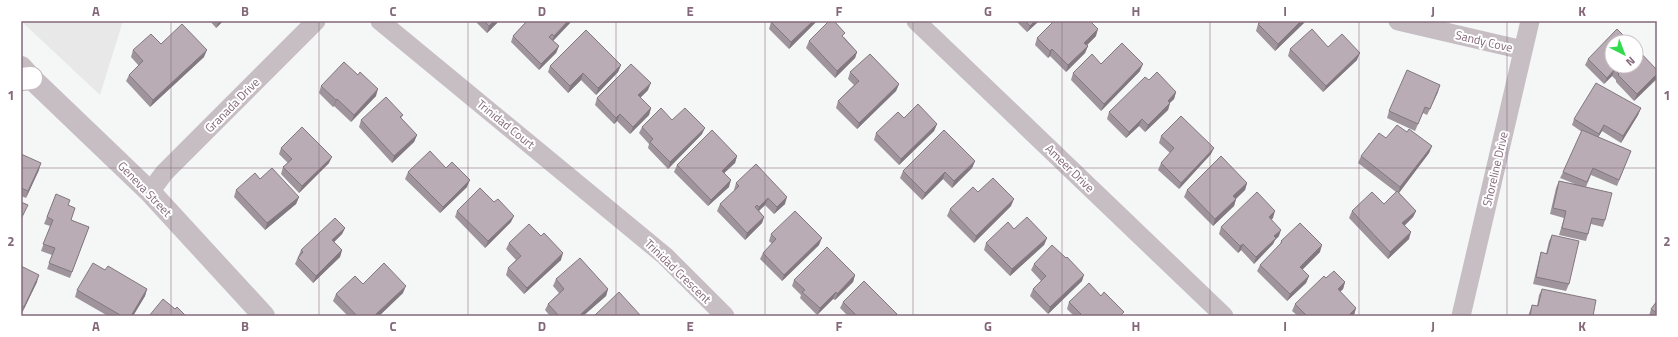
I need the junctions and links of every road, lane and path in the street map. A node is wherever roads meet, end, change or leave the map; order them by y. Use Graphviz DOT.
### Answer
graph roads {
  1 [pos="316,21"];
  2 [pos="380,21"];
  3 [pos="916,21"];
  4 [pos="1398,21"];
  5 [pos="1530,21"];
  6 [pos="1523,50"];
  7 [pos="24,74"];
  8 [pos="150,192"];
  9 [pos="631,228"];
  10 [pos="264,316"];
  11 [pos="725,316"];
  12 [pos="1224,316"];
  13 [pos="1461,316"];
  1 -- 8 [label="street, Granada Drive"];
  2 -- 9 [label="street, Trinidad Court"];
  3 -- 12 [label="street, Ameer Drive"];
  4 -- 6 [label="street, Sandy Cove"];
  5 -- 6 [label="street, Shoreline Drive"];
  6 -- 13 [label="street, Shoreline Drive"];
  7 -- 8 [label="street, Geneva Street"];
  8 -- 10 [label="street, Geneva Street"];
  9 -- 11 [label="street, Trinidad Crescent"];
}
